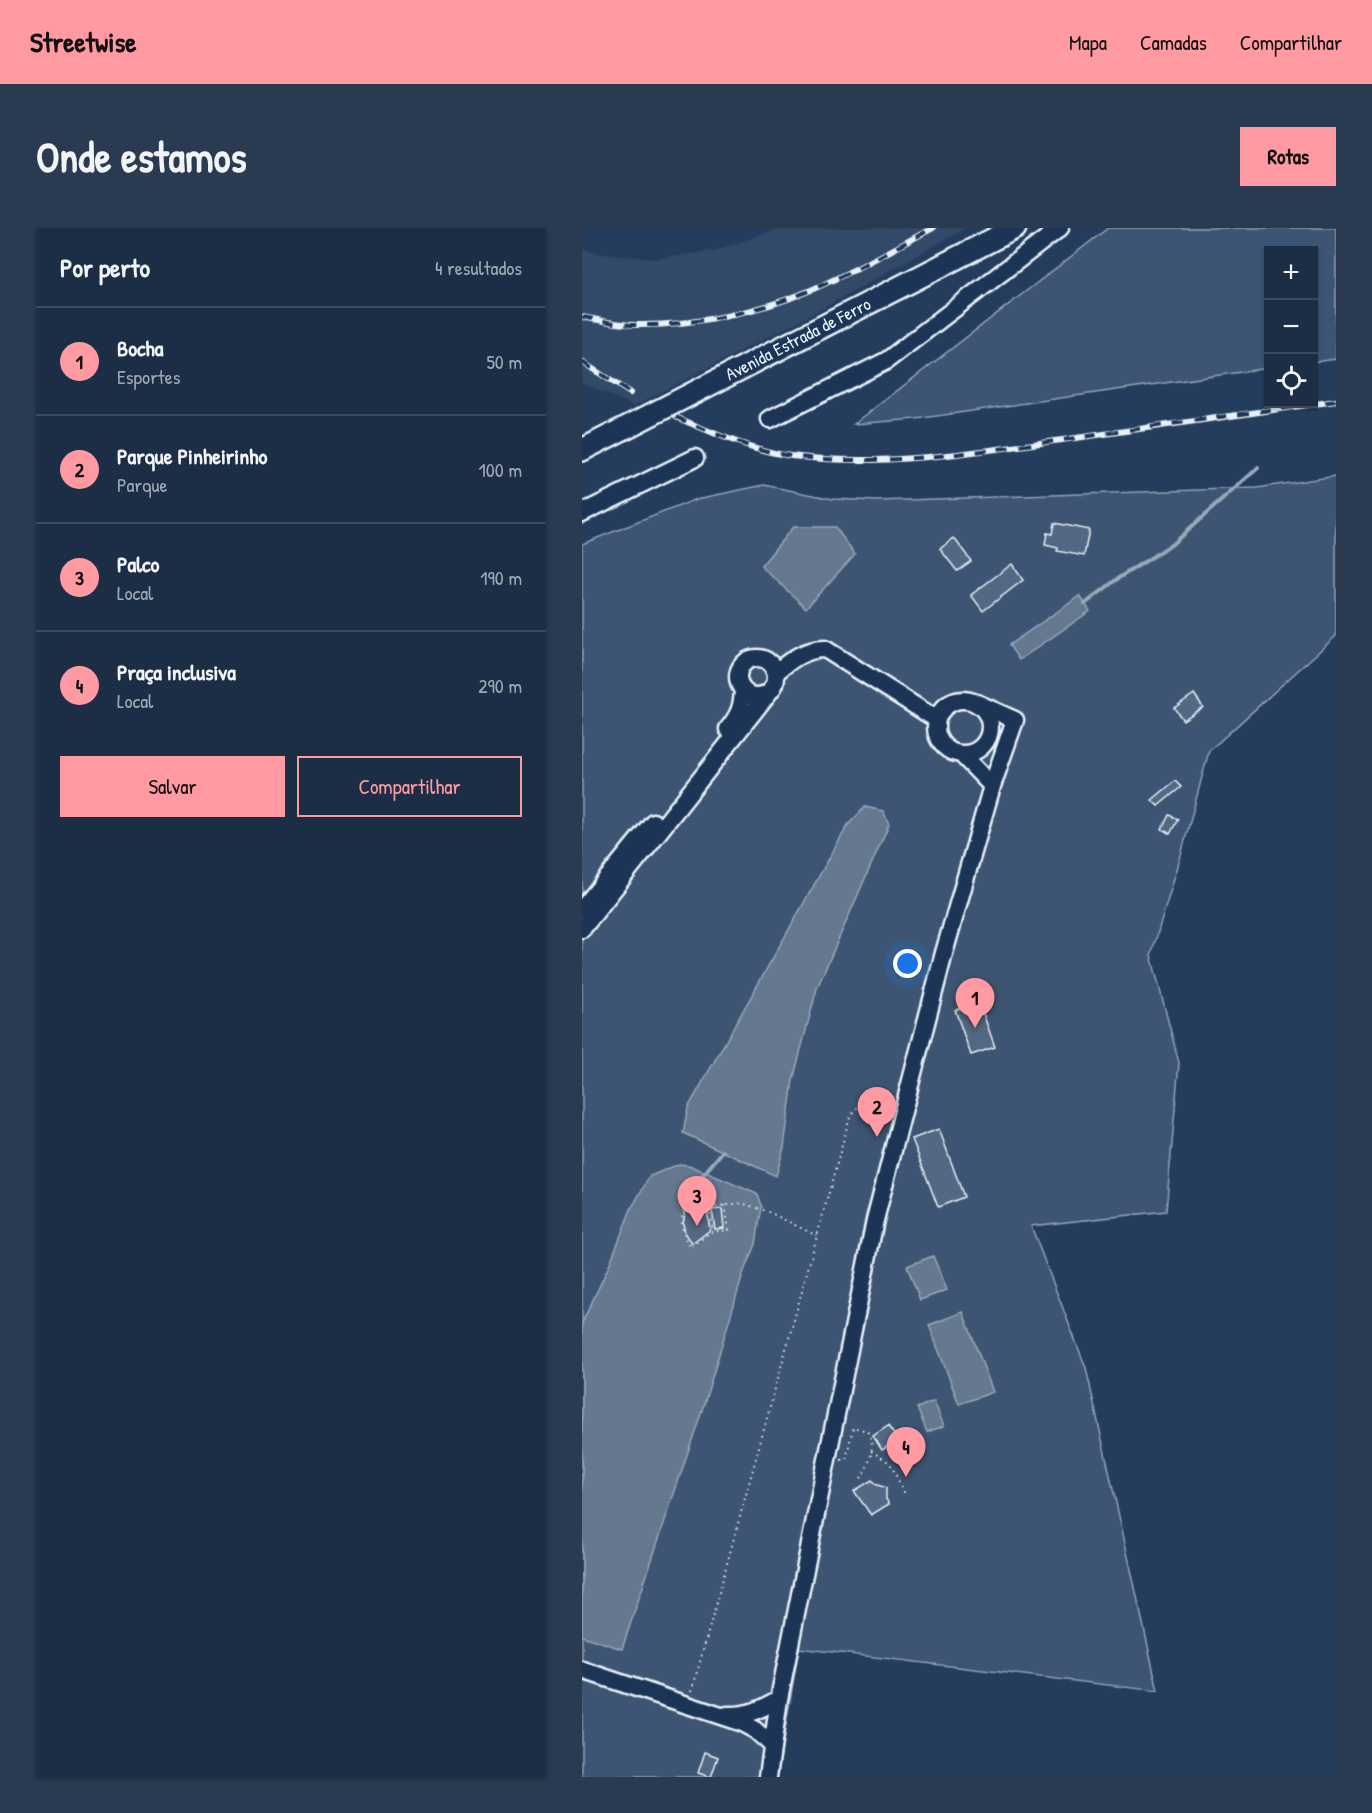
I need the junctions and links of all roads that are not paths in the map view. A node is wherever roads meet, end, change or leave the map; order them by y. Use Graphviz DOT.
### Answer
graph roads {
  1 [pos="1015,228"];
  2 [pos="1060,228"];
  3 [pos="770,418"];
  4 [pos="582,450"];
  5 [pos="695,458"];
  6 [pos="582,513"];
  7 [pos="776,672"];
  8 [pos="743,690"];
  9 [pos="770,691"];
  10 [pos="976,702"];
  11 [pos="936,719"];
  12 [pos="961,754"];
  13 [pos="992,786"];
  14 [pos="582,909"];
  15 [pos="582,928"];
  16 [pos="582,1670"];
  17 [pos="779,1699"];
  18 [pos="719,1715"];
  19 [pos="772,1745"];
  20 [pos="768,1777"];
  1 -- 4 [label="main road, Avenida Estrada de Ferro"];
  2 -- 3 [label="street"];
  5 -- 6 [label="street"];
  7 -- 8 [label="street"];
  7 -- 9 [label="street"];
  7 -- 11 [label="street"];
  8 -- 9 [label="street"];
  8 -- 14 [label="street"];
  9 -- 15 [label="street"];
  10 -- 11 [label="street"];
  10 -- 12 [label="street"];
  10 -- 13 [label="street"];
  11 -- 12 [label="street"];
  12 -- 13 [label="street"];
  13 -- 17 [label="street"];
  16 -- 18 [label="street"];
  17 -- 18 [label="street"];
  17 -- 19 [label="street"];
  18 -- 19 [label="street"];
  19 -- 20 [label="street"];
}
